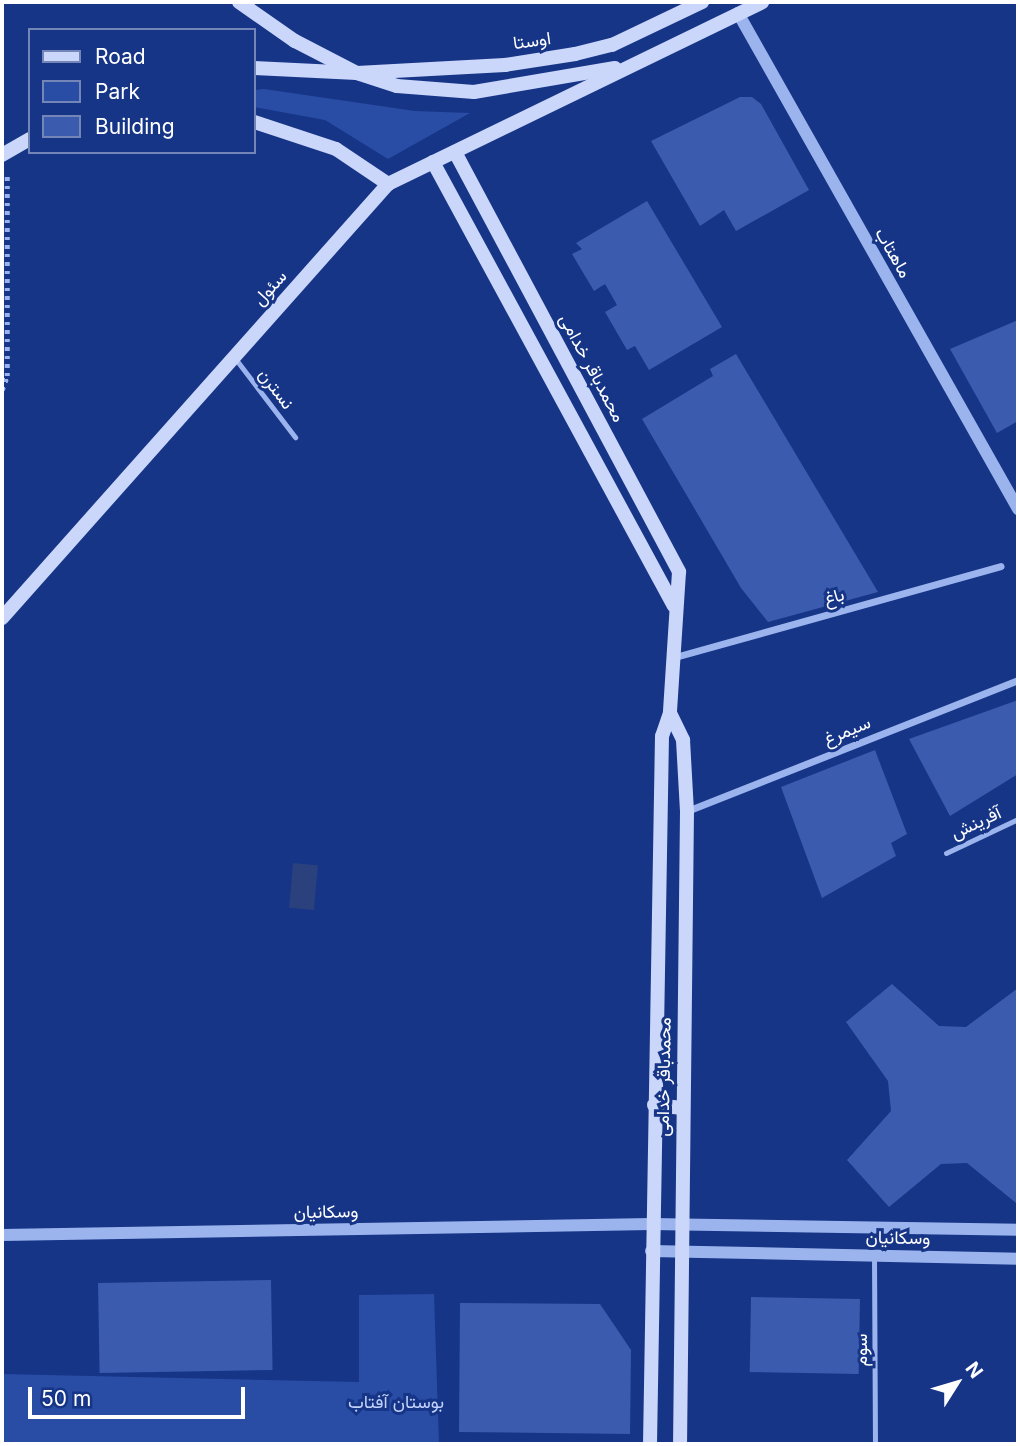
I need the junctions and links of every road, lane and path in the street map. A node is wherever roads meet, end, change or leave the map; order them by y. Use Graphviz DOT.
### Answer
graph roads {
  1 [pos="240,2"];
  2 [pos="702,2"];
  3 [pos="762,2"];
  4 [pos="738,13"];
  5 [pos="630,66"];
  6 [pos="256,68"];
  7 [pos="357,73"];
  8 [pos="256,123"];
  9 [pos="28,140"];
  10 [pos="455,152"];
  11 [pos="5,153"];
  12 [pos="433,162"];
  13 [pos="388,184"];
  14 [pos="234,357"];
  15 [pos="2,390"];
  16 [pos="295,437"];
  17 [pos="1018,509"];
  18 [pos="1001,566"];
  19 [pos="674,606"];
  20 [pos="2,618"];
  21 [pos="674,657"];
  22 [pos="1018,680"];
  23 [pos="670,713"];
  24 [pos="687,811"];
  25 [pos="1018,818"];
  26 [pos="946,853"];
  27 [pos="654,1105"];
  28 [pos="682,1108"];
  29 [pos="651,1224"];
  30 [pos="681,1225"];
  31 [pos="1018,1230"];
  32 [pos="2,1235"];
  33 [pos="651,1251"];
  34 [pos="681,1251"];
  35 [pos="874,1255"];
  36 [pos="1018,1259"];
  37 [pos="650,1444"];
  38 [pos="680,1444"];
  39 [pos="876,1444"];
  1 -- 7 [label="main road"];
  2 -- 7 [label="main road, اوستا"];
  3 -- 4 [label="main road, سئول"];
  4 -- 5 [label="main road, سئول"];
  4 -- 17 [label="street, ماهتاب"];
  5 -- 7 [label="main road, سئول"];
  5 -- 10 [label="main road, سئول"];
  6 -- 7 [label="main road, سئول"];
  8 -- 13 [label="main road"];
  9 -- 11 [label="main road"];
  10 -- 12 [label="main road, سئول"];
  10 -- 19 [label="main road, محمدباقر خدامی"];
  11 -- 15 [label="path"];
  12 -- 13 [label="main road, سئول"];
  12 -- 19 [label="main road, محمدباقر خدامی"];
  13 -- 14 [label="main road, سئول"];
  14 -- 16 [label="lane, نسترن"];
  14 -- 20 [label="main road, سئول"];
  18 -- 21 [label="street, باغ"];
  19 -- 21 [label="main road, محمدباقر خدامی"];
  21 -- 23 [label="main road, محمدباقر خدامی"];
  22 -- 24 [label="street, سیمرغ"];
  23 -- 24 [label="main road, محمدباقر خدامی"];
  23 -- 27 [label="main road, محمدباقر خدامی"];
  24 -- 28 [label="main road, محمدباقر خدامی"];
  25 -- 26 [label="lane, آفرینش"];
  27 -- 28 [label="main road"];
  27 -- 29 [label="main road, محمدباقر خدامی"];
  28 -- 30 [label="main road, محمدباقر خدامی"];
  29 -- 30 [label="street, وسکانیان"];
  29 -- 32 [label="street, وسکانیان"];
  29 -- 33 [label="main road, محمدباقر خدامی"];
  30 -- 31 [label="street, وسکانیان"];
  30 -- 34 [label="main road, محمدباقر خدامی"];
  33 -- 34 [label="street, وسکانیان"];
  33 -- 37 [label="main road, محمدباقر خدامی"];
  34 -- 35 [label="street, وسکانیان"];
  34 -- 38 [label="main road, محمدباقر خدامی"];
  35 -- 36 [label="street, وسکانیان"];
  35 -- 39 [label="lane, سوم"];
}
